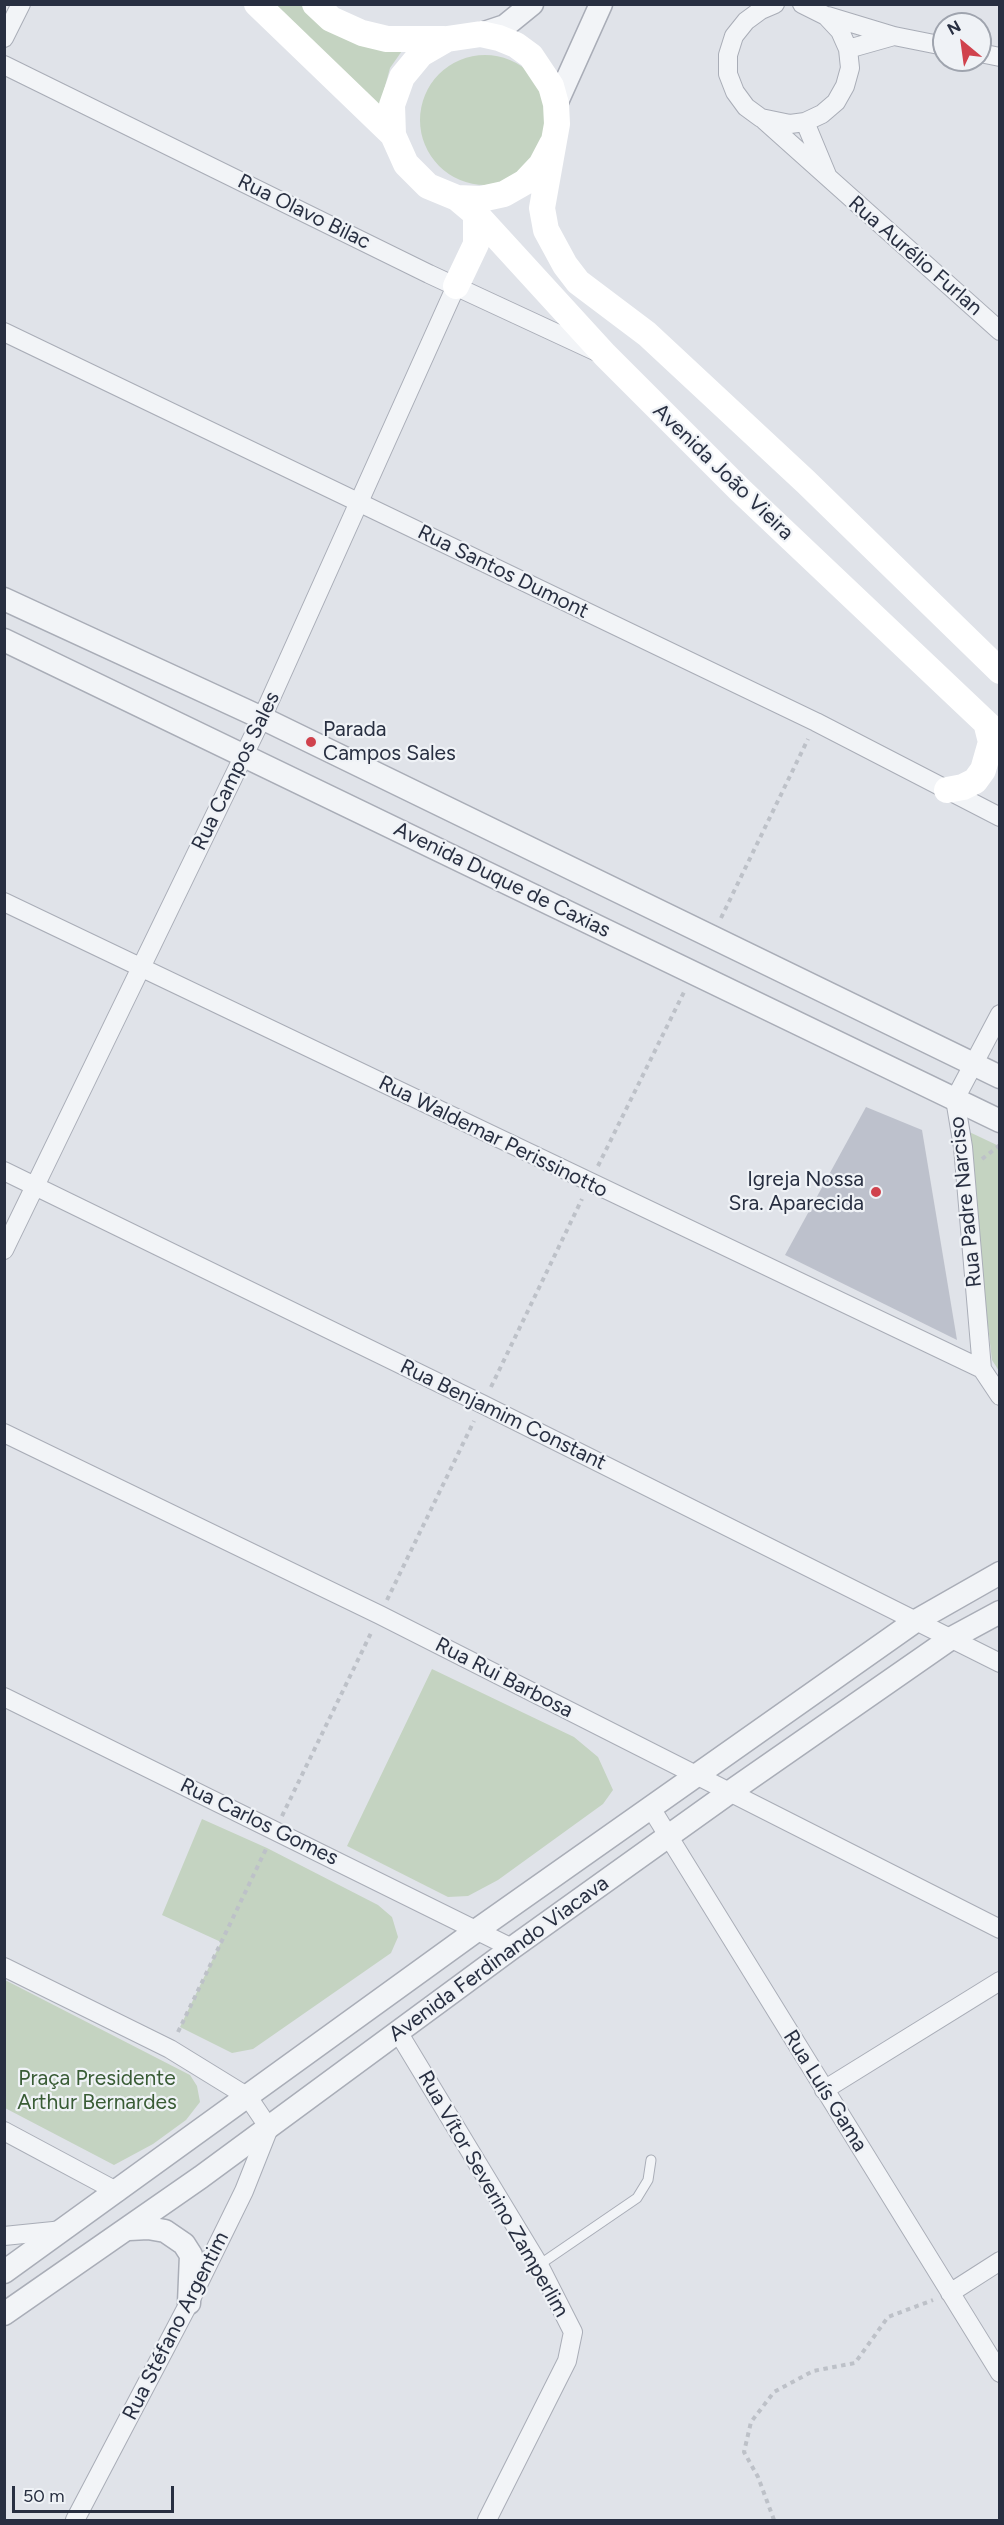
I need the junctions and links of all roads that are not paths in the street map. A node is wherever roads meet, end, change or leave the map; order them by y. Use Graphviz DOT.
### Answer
graph roads {
  1 [pos="21,4"];
  2 [pos="257,4"];
  3 [pos="315,4"];
  4 [pos="532,4"];
  5 [pos="601,4"];
  6 [pos="766,6"];
  7 [pos="813,8"];
  8 [pos="481,34"];
  9 [pos="894,36"];
  10 [pos="4,38"];
  11 [pos="447,39"];
  12 [pos="932,44"];
  13 [pos="848,49"];
  14 [pos="4,64"];
  15 [pos="556,104"];
  16 [pos="762,118"];
  17 [pos="805,122"];
  18 [pos="393,135"];
  19 [pos="552,144"];
  20 [pos="830,182"];
  21 [pos="466,206"];
  22 [pos="456,286"];
  23 [pos="999,331"];
  24 [pos="4,332"];
  25 [pos="605,355"];
  26 [pos="359,503"];
  27 [pos="4,599"];
  28 [pos="4,640"];
  29 [pos="999,671"];
  30 [pos="262,718"];
  31 [pos="993,731"];
  32 [pos="243,755"];
  33 [pos="947,790"];
  34 [pos="999,817"];
  35 [pos="4,902"];
  36 [pos="142,968"];
  37 [pos="999,1014"];
  38 [pos="974,1064"];
  39 [pos="999,1077"];
  40 [pos="955,1099"];
  41 [pos="999,1121"];
  42 [pos="4,1171"];
  43 [pos="36,1186"];
  44 [pos="4,1250"];
  45 [pos="982,1369"];
  46 [pos="999,1396"];
  47 [pos="4,1433"];
  48 [pos="999,1573"];
  49 [pos="999,1612"];
  50 [pos="914,1622"];
  51 [pos="950,1639"];
  52 [pos="999,1663"];
  53 [pos="4,1697"];
  54 [pos="697,1777"];
  55 [pos="730,1792"];
  56 [pos="651,1808"];
  57 [pos="669,1836"];
  58 [pos="999,1929"];
  59 [pos="477,1930"];
  60 [pos="512,1948"];
  61 [pos="4,1967"];
  62 [pos="999,1982"];
  63 [pos="398,2032"];
  64 [pos="824,2090"];
  65 [pos="248,2097"];
  66 [pos="269,2128"];
  67 [pos="4,2131"];
  68 [pos="651,2160"];
  69 [pos="118,2192"];
  70 [pos="65,2229"];
  71 [pos="129,2229"];
  72 [pos="4,2236"];
  73 [pos="999,2261"];
  74 [pos="539,2265"];
  75 [pos="4,2272"];
  76 [pos="950,2293"];
  77 [pos="189,2303"];
  78 [pos="4,2314"];
  79 [pos="999,2373"];
  80 [pos="75,2520"];
  81 [pos="487,2520"];
  1 -- 10 [label="street"];
  2 -- 18 [label="main road"];
  3 -- 11 [label="main road"];
  4 -- 8 [label="street"];
  5 -- 15 [label="street"];
  6 -- 16 [label="street, Rua Aurélio Furlan"];
  7 -- 9 [label="street"];
  7 -- 13 [label="street"];
  8 -- 11 [label="main road"];
  8 -- 15 [label="main road"];
  9 -- 12 [label="street"];
  9 -- 13 [label="street"];
  11 -- 18 [label="main road"];
  13 -- 17 [label="street"];
  14 -- 22 [label="street, Rua Olavo Bilac"];
  15 -- 19 [label="main road"];
  16 -- 17 [label="street"];
  16 -- 20 [label="street, Rua Aurélio Furlan"];
  17 -- 20 [label="street, Rua Aurélio Furlan"];
  18 -- 21 [label="main road"];
  19 -- 21 [label="main road"];
  19 -- 29 [label="main road"];
  20 -- 23 [label="street, Rua Aurélio Furlan"];
  21 -- 22 [label="main road"];
  21 -- 25 [label="main road, Avenida João Vieira"];
  22 -- 25 [label="street, Rua Olavo Bilac"];
  22 -- 26 [label="street, Rua Campos Sales"];
  24 -- 26 [label="street, Rua Santos Dumont"];
  25 -- 31 [label="main road, Avenida João Vieira"];
  26 -- 30 [label="street, Rua Campos Sales"];
  26 -- 33 [label="street, Rua Santos Dumont"];
  27 -- 30 [label="street, Avenida Duque de Caxias"];
  28 -- 32 [label="street, Avenida Duque de Caxias"];
  30 -- 32 [label="street, Rua Campos Sales"];
  30 -- 38 [label="street, Avenida Duque de Caxias"];
  31 -- 33 [label="main road"];
  32 -- 36 [label="street, Rua Campos Sales"];
  32 -- 40 [label="street, Avenida Duque de Caxias"];
  33 -- 34 [label="street, Rua Santos Dumont"];
  35 -- 36 [label="street, Rua Waldemar Perissinotto"];
  36 -- 43 [label="street, Rua Campos Sales"];
  36 -- 45 [label="street, Rua Waldemar Perissinotto"];
  37 -- 38 [label="street, Rua Padre Narciso"];
  38 -- 39 [label="street, Avenida Duque de Caxias"];
  38 -- 40 [label="street, Rua Padre Narciso"];
  40 -- 41 [label="street, Avenida Duque de Caxias"];
  40 -- 45 [label="street, Rua Padre Narciso"];
  42 -- 43 [label="street, Rua Benjamim Constant"];
  43 -- 44 [label="street, Rua Campos Sales"];
  43 -- 50 [label="street, Rua Benjamim Constant"];
  45 -- 46 [label="street, Rua Padre Narciso"];
  47 -- 54 [label="street, Rua Rui Barbosa"];
  48 -- 50 [label="street, Avenida Ferdinando Viacava"];
  49 -- 51 [label="street, Avenida Ferdinando Viacava"];
  50 -- 51 [label="street, Rua Benjamim Constant"];
  50 -- 54 [label="street, Avenida Ferdinando Viacava"];
  51 -- 52 [label="street, Rua Benjamim Constant"];
  51 -- 55 [label="street, Avenida Ferdinando Viacava"];
  53 -- 59 [label="street, Rua Carlos Gomes"];
  54 -- 55 [label="street, Rua Rui Barbosa"];
  54 -- 56 [label="street, Avenida Ferdinando Viacava"];
  55 -- 57 [label="street, Avenida Ferdinando Viacava"];
  55 -- 58 [label="street, Rua Rui Barbosa"];
  56 -- 57 [label="street, Rua Luís Gama"];
  56 -- 59 [label="street, Avenida Ferdinando Viacava"];
  57 -- 60 [label="street, Avenida Ferdinando Viacava"];
  57 -- 64 [label="street, Rua Luís Gama"];
  59 -- 60 [label="street, Rua Carlos Gomes"];
  59 -- 65 [label="street, Avenida Ferdinando Viacava"];
  60 -- 63 [label="street, Avenida Ferdinando Viacava"];
  61 -- 65 [label="street"];
  62 -- 64 [label="street"];
  63 -- 66 [label="street, Avenida Ferdinando Viacava"];
  63 -- 74 [label="street, Rua Vítor Severino Zamperlim"];
  64 -- 76 [label="street, Rua Luís Gama"];
  65 -- 66 [label="street"];
  65 -- 69 [label="street, Avenida Ferdinando Viacava"];
  66 -- 71 [label="street, Avenida Ferdinando Viacava"];
  66 -- 77 [label="street, Rua Stéfano Argentim"];
  67 -- 69 [label="street"];
  68 -- 74 [label="lane"];
  69 -- 70 [label="street, Avenida Ferdinando Viacava"];
  70 -- 72 [label="street"];
  70 -- 75 [label="street, Avenida Ferdinando Viacava"];
  71 -- 77 [label="street"];
  71 -- 78 [label="street, Avenida Ferdinando Viacava"];
  73 -- 76 [label="street"];
  74 -- 81 [label="street, Rua Vítor Severino Zamperlim"];
  76 -- 79 [label="street, Rua Luís Gama"];
  77 -- 80 [label="street, Rua Stéfano Argentim"];
}
